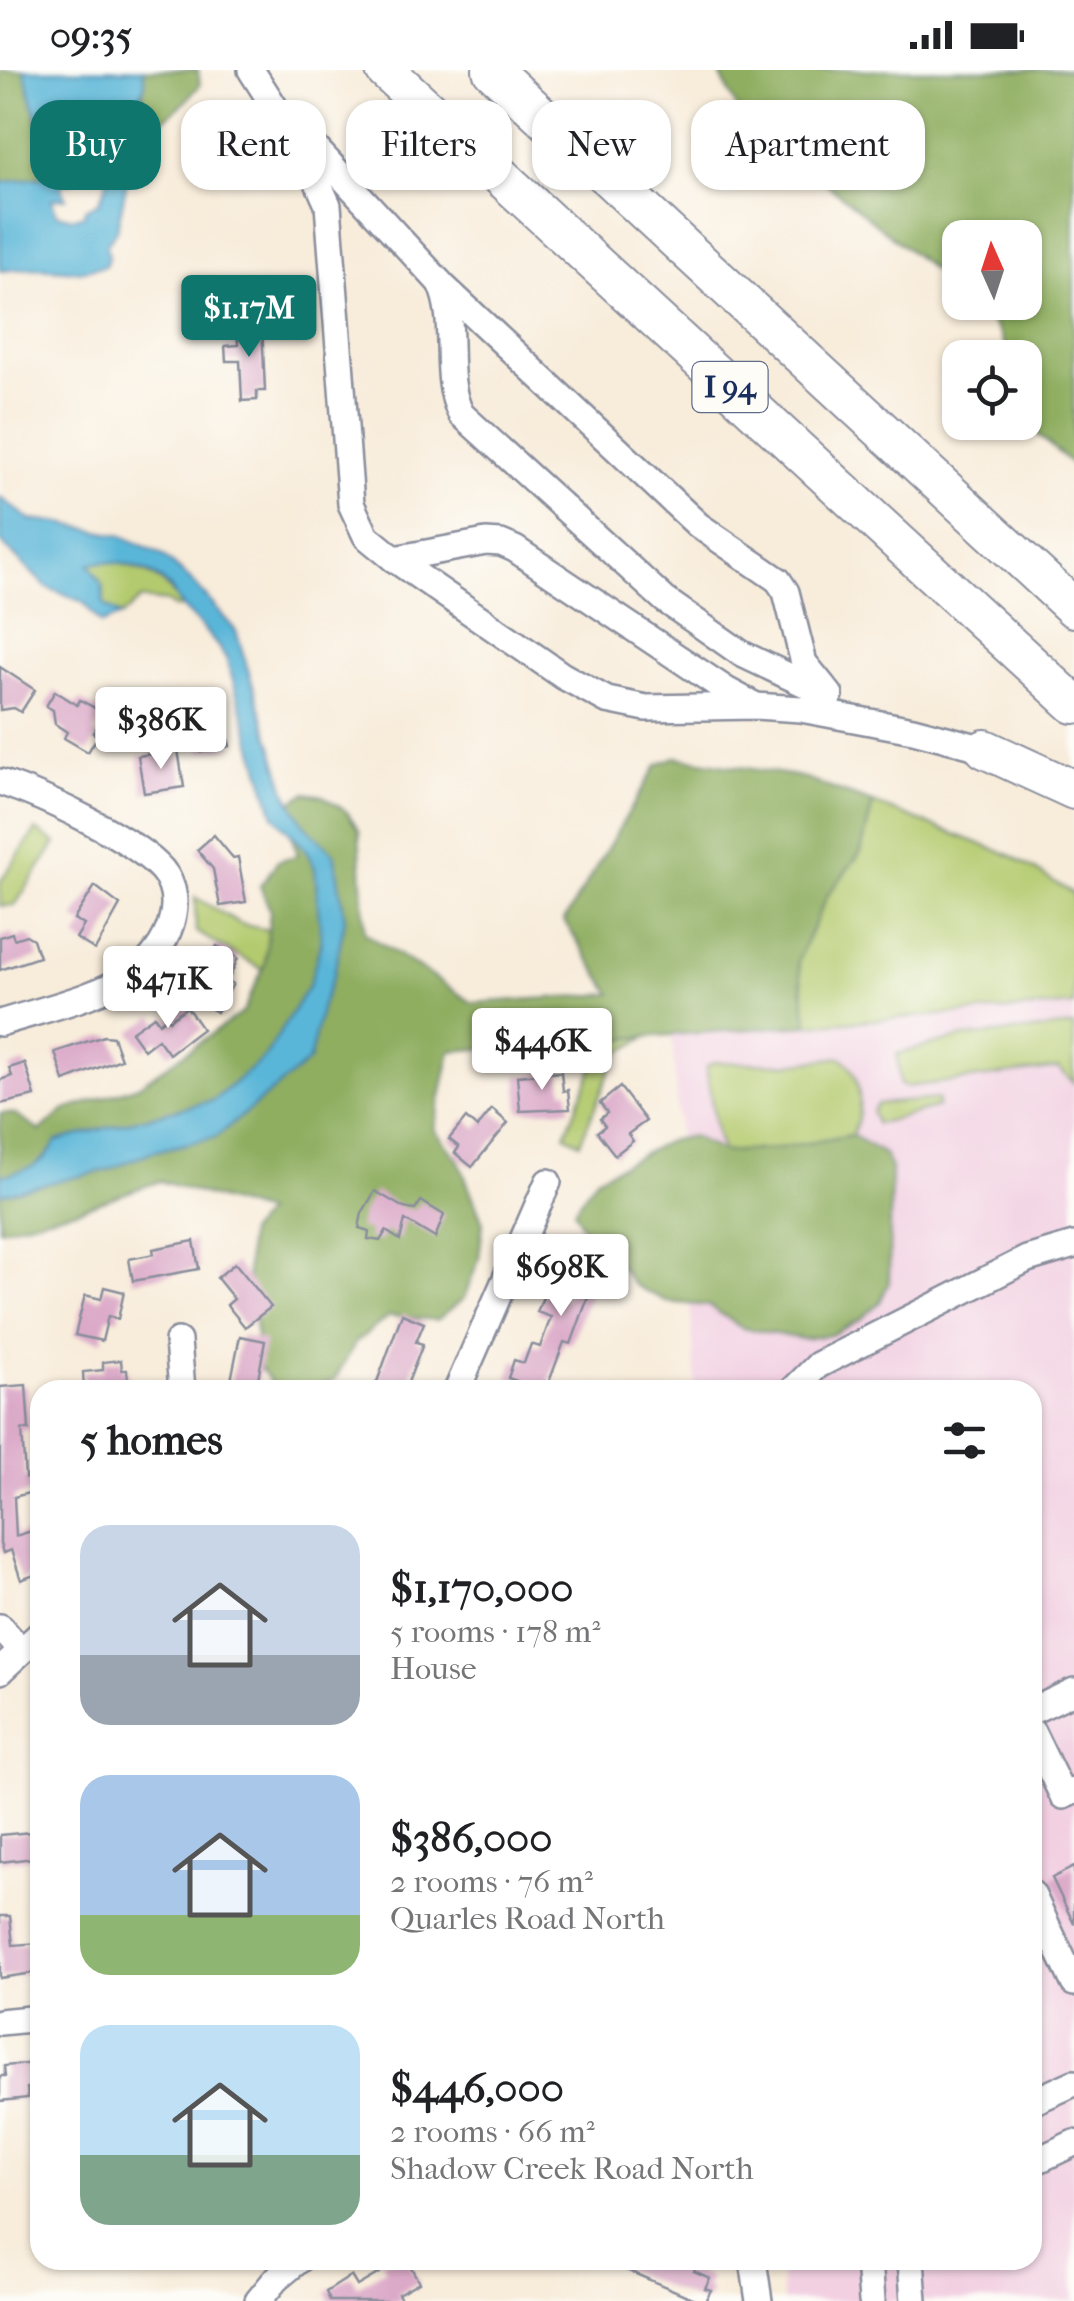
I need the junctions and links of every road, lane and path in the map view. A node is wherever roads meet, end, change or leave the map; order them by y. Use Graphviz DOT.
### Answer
graph roads {
  1 [pos="251,70"];
  2 [pos="386,70"];
  3 [pos="492,70"];
  4 [pos="440,283"];
  5 [pos="394,559"];
  6 [pos="1074,608"];
  7 [pos="830,695"];
  8 [pos="1074,704"];
  9 [pos="755,706"];
  10 [pos="984,749"];
  11 [pos="0,782"];
  12 [pos="1074,790"];
  13 [pos="0,1023"];
  14 [pos="548,1182"];
  15 [pos="1074,1245"];
  16 [pos="178,1341"];
  17 [pos="181,1380"];
  18 [pos="460,1380"];
  19 [pos="799,1380"];
  20 [pos="0,1627"];
  21 [pos="30,1642"];
  22 [pos="0,1671"];
  23 [pos="1074,1692"];
  24 [pos="1042,1707"];
  25 [pos="1042,1752"];
  26 [pos="1074,1791"];
  27 [pos="1042,1915"];
  28 [pos="1074,1983"];
  29 [pos="30,2019"];
  30 [pos="0,2022"];
  31 [pos="1074,2083"];
  32 [pos="1042,2097"];
  33 [pos="1074,2143"];
  34 [pos="1042,2158"];
  35 [pos="288,2270"];
  36 [pos="754,2270"];
  37 [pos="870,2270"];
  38 [pos="912,2270"];
  39 [pos="258,2301"];
  40 [pos="759,2301"];
  41 [pos="872,2301"];
  42 [pos="914,2301"];
  1 -- 4 [label="street"];
  1 -- 5 [label="street"];
  2 -- 8 [label="highway, I 94"];
  3 -- 6 [label="highway, I 94"];
  4 -- 7 [label="street"];
  4 -- 7 [label="street"];
  5 -- 9 [label="street"];
  5 -- 9 [label="street"];
  7 -- 10 [label="street"];
  9 -- 10 [label="street"];
  10 -- 12 [label="highway"];
  11 -- 13 [label="street"];
  14 -- 18 [label="street"];
  15 -- 19 [label="street"];
  16 -- 17 [label="street"];
  20 -- 21 [label="street"];
  21 -- 22 [label="street"];
  23 -- 24 [label="street"];
  25 -- 26 [label="street"];
  27 -- 28 [label="street"];
  29 -- 30 [label="street"];
  31 -- 32 [label="street"];
  33 -- 34 [label="street"];
  35 -- 39 [label="street"];
  36 -- 40 [label="street"];
  37 -- 41 [label="street"];
  38 -- 42 [label="street"];
}
